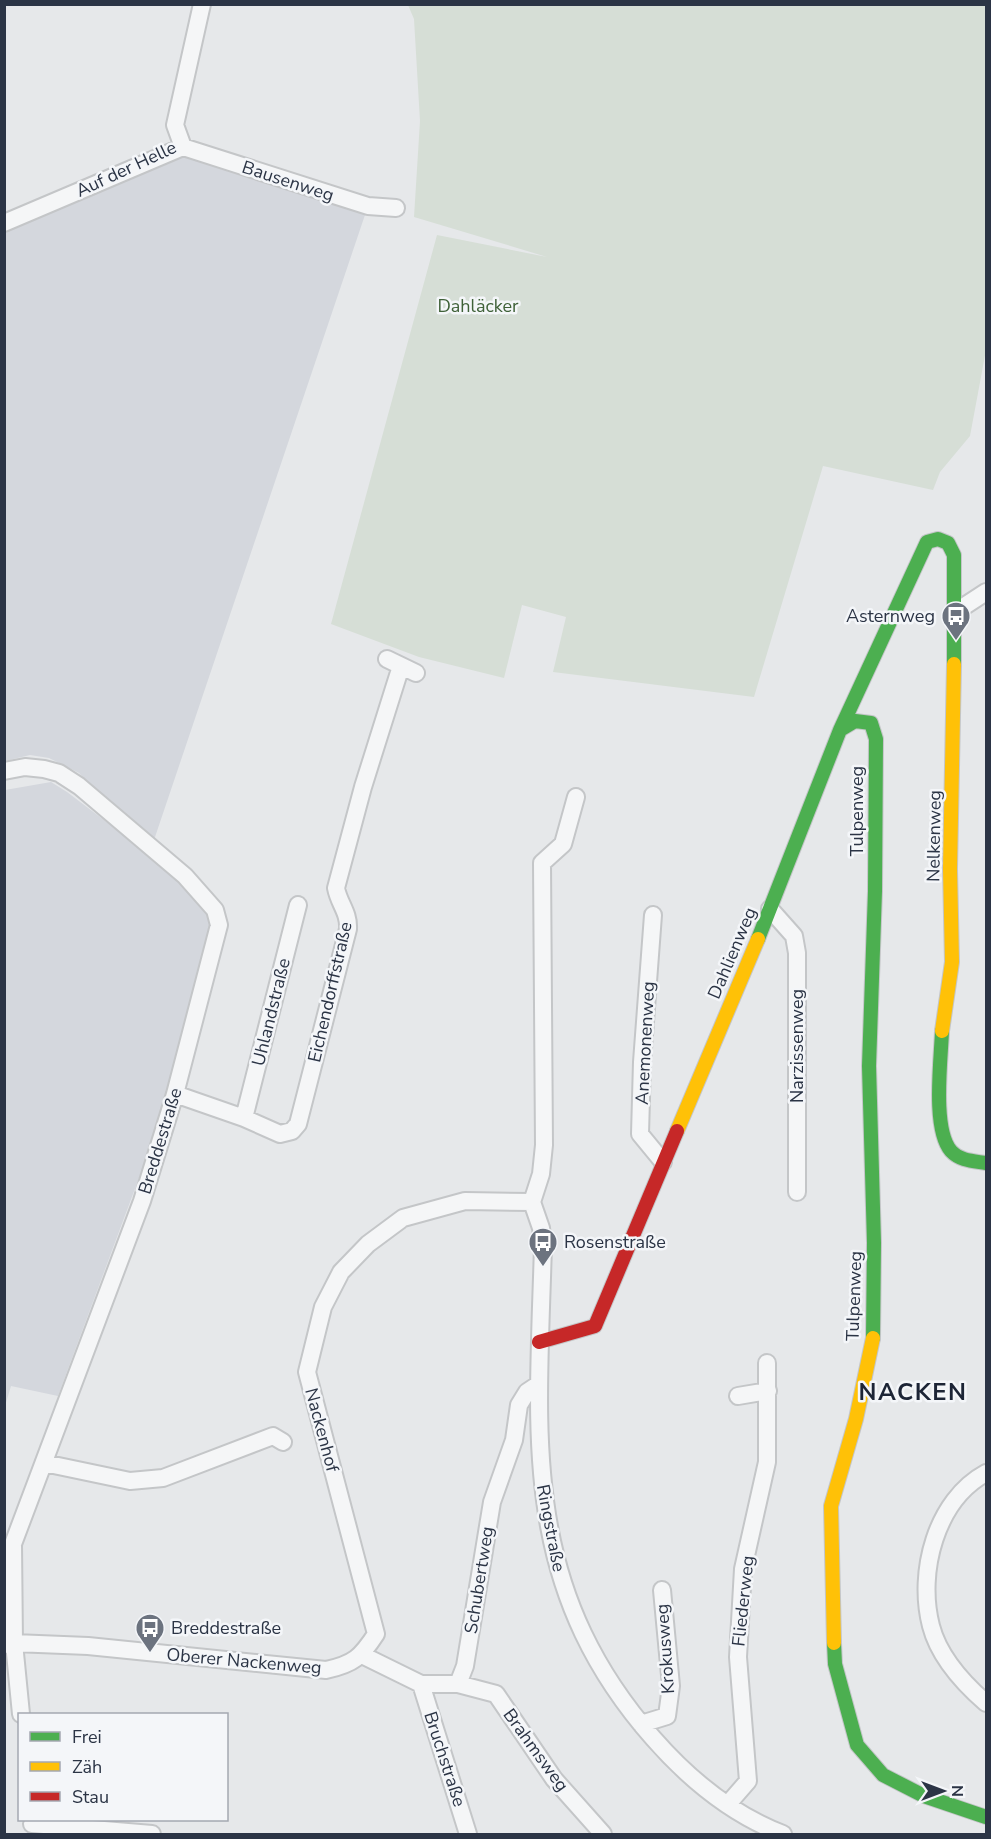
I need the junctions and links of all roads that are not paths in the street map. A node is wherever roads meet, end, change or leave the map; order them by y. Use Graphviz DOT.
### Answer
graph roads {
  1 [pos="202,4"];
  2 [pos="183,147"];
  3 [pos="396,208"];
  4 [pos="4,223"];
  5 [pos="927,542"];
  6 [pos="987,591"];
  7 [pos="956,619"];
  8 [pos="401,666"];
  9 [pos="840,730"];
  10 [pos="4,771"];
  11 [pos="576,797"];
  12 [pos="298,906"];
  13 [pos="770,909"];
  14 [pos="653,915"];
  15 [pos="175,1094"];
  16 [pos="244,1118"];
  17 [pos="663,1162"];
  18 [pos="987,1163"];
  19 [pos="797,1192"];
  20 [pos="532,1202"];
  21 [pos="539,1342"];
  22 [pos="767,1363"];
  23 [pos="539,1384"];
  24 [pos="768,1391"];
  25 [pos="738,1396"];
  26 [pos="283,1442"];
  27 [pos="44,1463"];
  28 [pos="987,1473"];
  29 [pos="662,1590"];
  30 [pos="9,1644"];
  31 [pos="362,1655"];
  32 [pos="421,1684"];
  33 [pos="458,1684"];
  34 [pos="987,1703"];
  35 [pos="21,1713"];
  36 [pos="641,1724"];
  37 [pos="728,1804"];
  38 [pos="987,1817"];
  39 [pos="32,1826"];
  40 [pos="152,1834"];
  41 [pos="468,1834"];
  42 [pos="603,1834"];
  43 [pos="783,1834"];
  1 -- 2 [label="street, Auf der Helle"];
  2 -- 3 [label="street, Bausenweg"];
  2 -- 4 [label="street, Auf der Helle"];
  5 -- 7 [label="street, Nelkenweg"];
  5 -- 9 [label="street, Dahlienweg"];
  6 -- 7 [label="street"];
  7 -- 18 [label="street, Nelkenweg"];
  8 -- 16 [label="street, Eichendorffstraße"];
  9 -- 13 [label="street, Dahlienweg"];
  9 -- 38 [label="street, Tulpenweg"];
  10 -- 15 [label="street, Breddestraße"];
  11 -- 20 [label="street"];
  12 -- 16 [label="street, Uhlandstraße"];
  13 -- 17 [label="street, Dahlienweg"];
  13 -- 19 [label="street, Narzissenweg"];
  14 -- 17 [label="street, Anemonenweg"];
  15 -- 16 [label="street, Eichendorffstraße"];
  15 -- 27 [label="street, Breddestraße"];
  17 -- 21 [label="street, Dahlienweg"];
  20 -- 21 [label="street, Ringstraße"];
  20 -- 31 [label="street, Nackenhof"];
  21 -- 23 [label="street, Ringstraße"];
  22 -- 24 [label="street, Fliederweg"];
  23 -- 33 [label="street, Schubertweg"];
  23 -- 36 [label="street, Ringstraße"];
  24 -- 25 [label="street"];
  24 -- 37 [label="street, Fliederweg"];
  26 -- 27 [label="street"];
  27 -- 30 [label="street, Breddestraße"];
  28 -- 34 [label="street"];
  29 -- 36 [label="street, Krokusweg"];
  30 -- 31 [label="street, Oberer Nackenweg"];
  30 -- 35 [label="street, Breddestraße"];
  31 -- 32 [label="street"];
  32 -- 33 [label="street"];
  32 -- 41 [label="street, Bruchstraße"];
  33 -- 42 [label="street, Brahmsweg"];
  36 -- 37 [label="street, Ringstraße"];
  37 -- 43 [label="street, Ringstraße"];
  39 -- 40 [label="street"];
}
